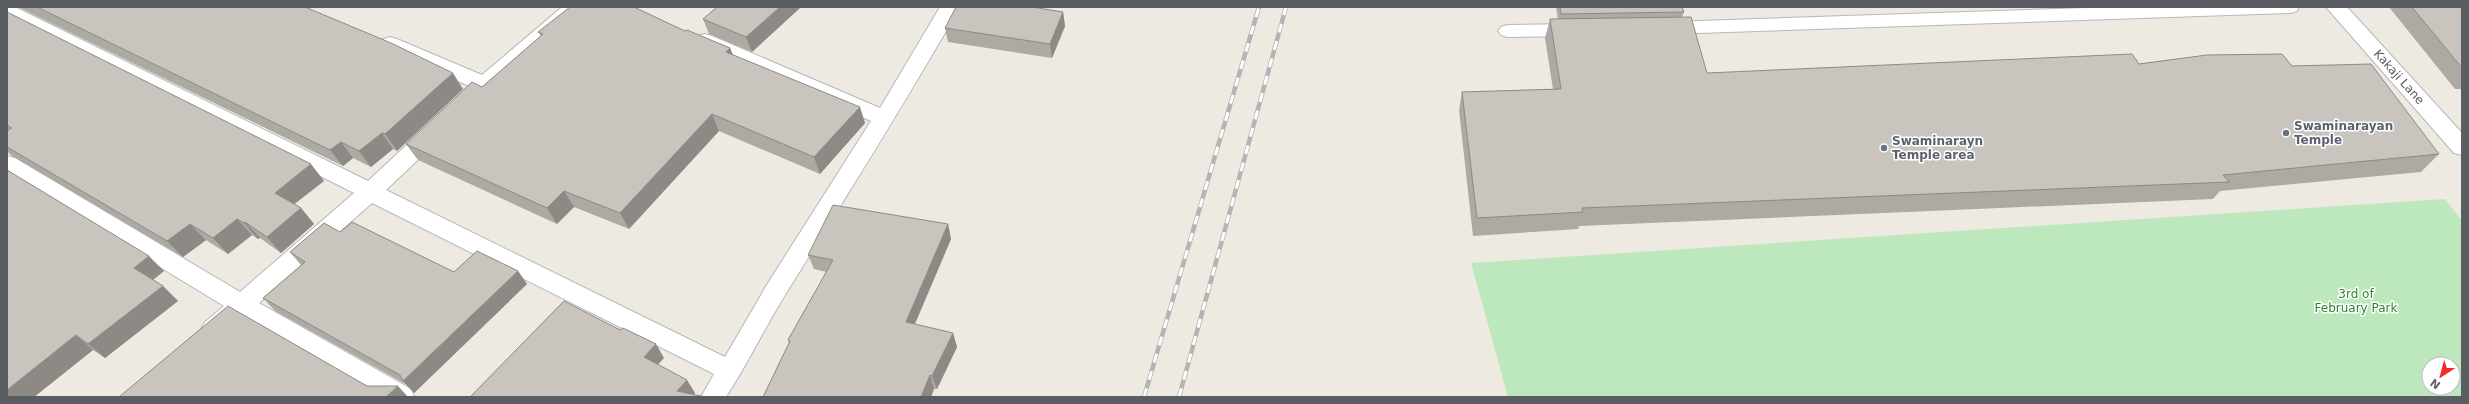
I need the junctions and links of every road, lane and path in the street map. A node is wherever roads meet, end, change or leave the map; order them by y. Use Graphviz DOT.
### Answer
graph roads {
  1 [pos="574,7"];
  2 [pos="950,7"];
  3 [pos="2291,7"];
  4 [pos="2336,7"];
  5 [pos="1969,13"];
  6 [pos="16,14"];
  7 [pos="1656,28"];
  8 [pos="1585,30"];
  9 [pos="1507,31"];
  10 [pos="690,35"];
  11 [pos="374,38"];
  12 [pos="484,84"];
  13 [pos="884,118"];
  14 [pos="2462,120"];
  15 [pos="2439,122"];
  16 [pos="2462,147"];
  17 [pos="7,164"];
  18 [pos="371,191"];
  19 [pos="242,305"];
  20 [pos="195,344"];
  21 [pos="731,371"];
  22 [pos="402,397"];
  23 [pos="713,397"];
  1 -- 12 [label="street"];
  2 -- 13 [label="street"];
  3 -- 5 [label="lane"];
  4 -- 15 [label="street, Kakaji Lane"];
  5 -- 7 [label="lane"];
  6 -- 18 [label="street"];
  8 -- 9 [label="lane"];
  10 -- 13 [label="street"];
  11 -- 12 [label="street"];
  12 -- 18 [label="street"];
  13 -- 21 [label="street"];
  14 -- 15 [label="street"];
  15 -- 16 [label="street, Kakaji Lane"];
  17 -- 19 [label="street"];
  18 -- 19 [label="street"];
  18 -- 21 [label="street"];
  19 -- 20 [label="street"];
  19 -- 22 [label="street"];
  21 -- 23 [label="street"];
}
